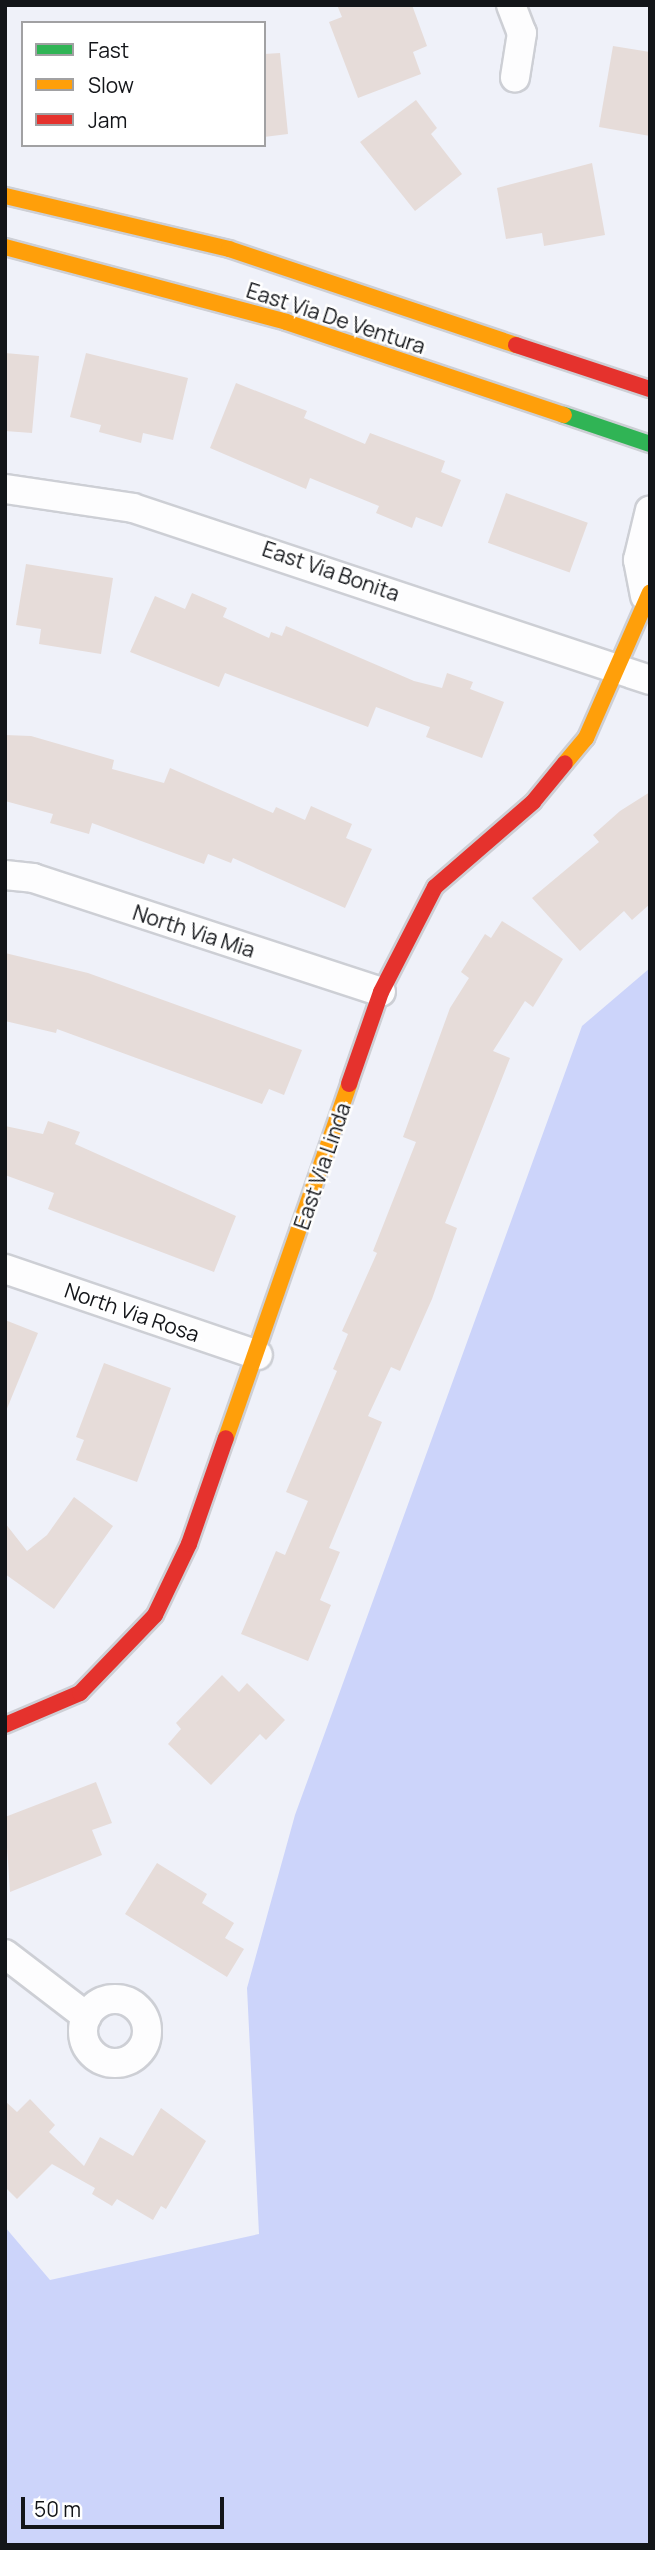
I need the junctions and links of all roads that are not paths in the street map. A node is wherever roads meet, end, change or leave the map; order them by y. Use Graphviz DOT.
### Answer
graph roads {
  1 [pos="511,5"];
  2 [pos="515,77"];
  3 [pos="5,196"];
  4 [pos="5,247"];
  5 [pos="650,389"];
  6 [pos="650,444"];
  7 [pos="5,489"];
  8 [pos="650,510"];
  9 [pos="648,594"];
  10 [pos="618,670"];
  11 [pos="650,680"];
  12 [pos="5,875"];
  13 [pos="381,992"];
  14 [pos="5,1269"];
  15 [pos="258,1355"];
  16 [pos="5,1726"];
  17 [pos="5,1954"];
  18 [pos="87,2017"];
  1 -- 2 [label="street"];
  3 -- 5 [label="main road, East Via De Ventura"];
  4 -- 6 [label="main road, East Via De Ventura"];
  7 -- 10 [label="street, East Via Bonita"];
  8 -- 9 [label="street, East Via Linda"];
  9 -- 10 [label="main road, East Via Linda"];
  10 -- 11 [label="street, East Via Bonita"];
  10 -- 13 [label="main road, East Via Linda"];
  12 -- 13 [label="street, North Via Mia"];
  13 -- 15 [label="main road, East Via Linda"];
  14 -- 15 [label="street, North Via Rosa"];
  15 -- 16 [label="main road, East Via Linda"];
  17 -- 18 [label="street"];
}
